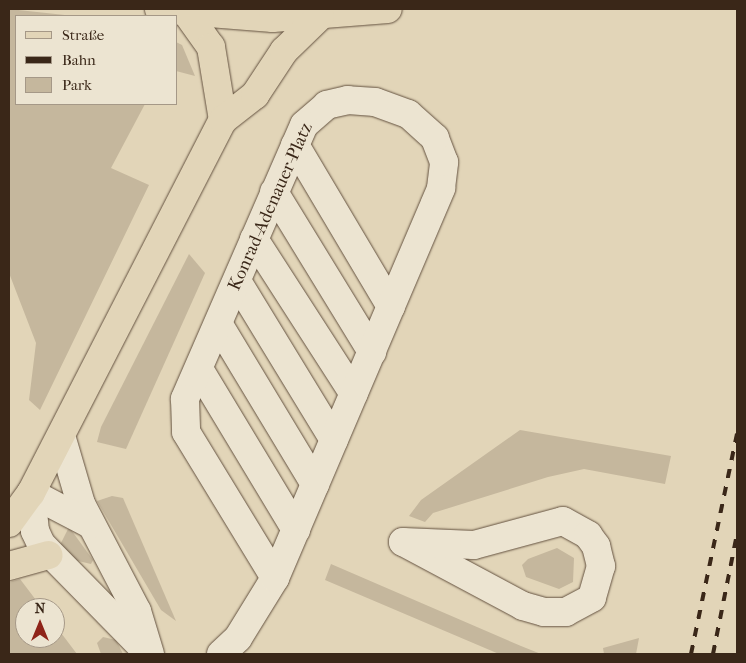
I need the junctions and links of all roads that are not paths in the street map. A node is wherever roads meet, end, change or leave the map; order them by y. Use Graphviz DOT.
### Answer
graph roads {
  1 [pos="159,9"];
  2 [pos="388,9"];
  3 [pos="186,12"];
  4 [pos="320,16"];
  5 [pos="223,120"];
  6 [pos="295,145"];
  7 [pos="274,192"];
  8 [pos="254,239"];
  9 [pos="237,282"];
  10 [pos="391,307"];
  11 [pos="219,325"];
  12 [pos="372,352"];
  13 [pos="199,369"];
  14 [pos="354,394"];
  15 [pos="62,439"];
  16 [pos="334,440"];
  17 [pos="315,484"];
  18 [pos="20,499"];
  19 [pos="9,523"];
  20 [pos="90,524"];
  21 [pos="296,530"];
  22 [pos="49,555"];
  23 [pos="9,566"];
  24 [pos="275,578"];
  25 [pos="523,606"];
  26 [pos="150,654"];
  27 [pos="221,654"];
  1 -- 3 [label="main road"];
  2 -- 4 [label="main road"];
  3 -- 4 [label="main road"];
  3 -- 5 [label="main road"];
  4 -- 5 [label="main road"];
  5 -- 15 [label="main road"];
  6 -- 7 [label="street, Konrad-Adenauer-Platz"];
  6 -- 10 [label="street"];
  6 -- 10 [label="street, Konrad-Adenauer-Platz"];
  7 -- 8 [label="street, Konrad-Adenauer-Platz"];
  7 -- 12 [label="street"];
  8 -- 9 [label="street, Konrad-Adenauer-Platz"];
  8 -- 14 [label="street"];
  9 -- 11 [label="street, Konrad-Adenauer-Platz"];
  9 -- 16 [label="street"];
  10 -- 12 [label="street, Konrad-Adenauer-Platz"];
  11 -- 13 [label="street, Konrad-Adenauer-Platz"];
  11 -- 17 [label="street"];
  12 -- 14 [label="street, Konrad-Adenauer-Platz"];
  13 -- 21 [label="street"];
  13 -- 24 [label="street, Konrad-Adenauer-Platz"];
  14 -- 16 [label="street, Konrad-Adenauer-Platz"];
  15 -- 18 [label="main road"];
  15 -- 20 [label="street"];
  16 -- 17 [label="street, Konrad-Adenauer-Platz"];
  17 -- 21 [label="street, Konrad-Adenauer-Platz"];
  18 -- 19 [label="main road"];
  18 -- 20 [label="street"];
  18 -- 22 [label="street"];
  20 -- 26 [label="street"];
  21 -- 24 [label="street, Konrad-Adenauer-Platz"];
  22 -- 23 [label="main road"];
  22 -- 26 [label="street"];
  24 -- 27 [label="street, Konrad-Adenauer-Platz"];
  25 -- 25 [label="street"];
}
